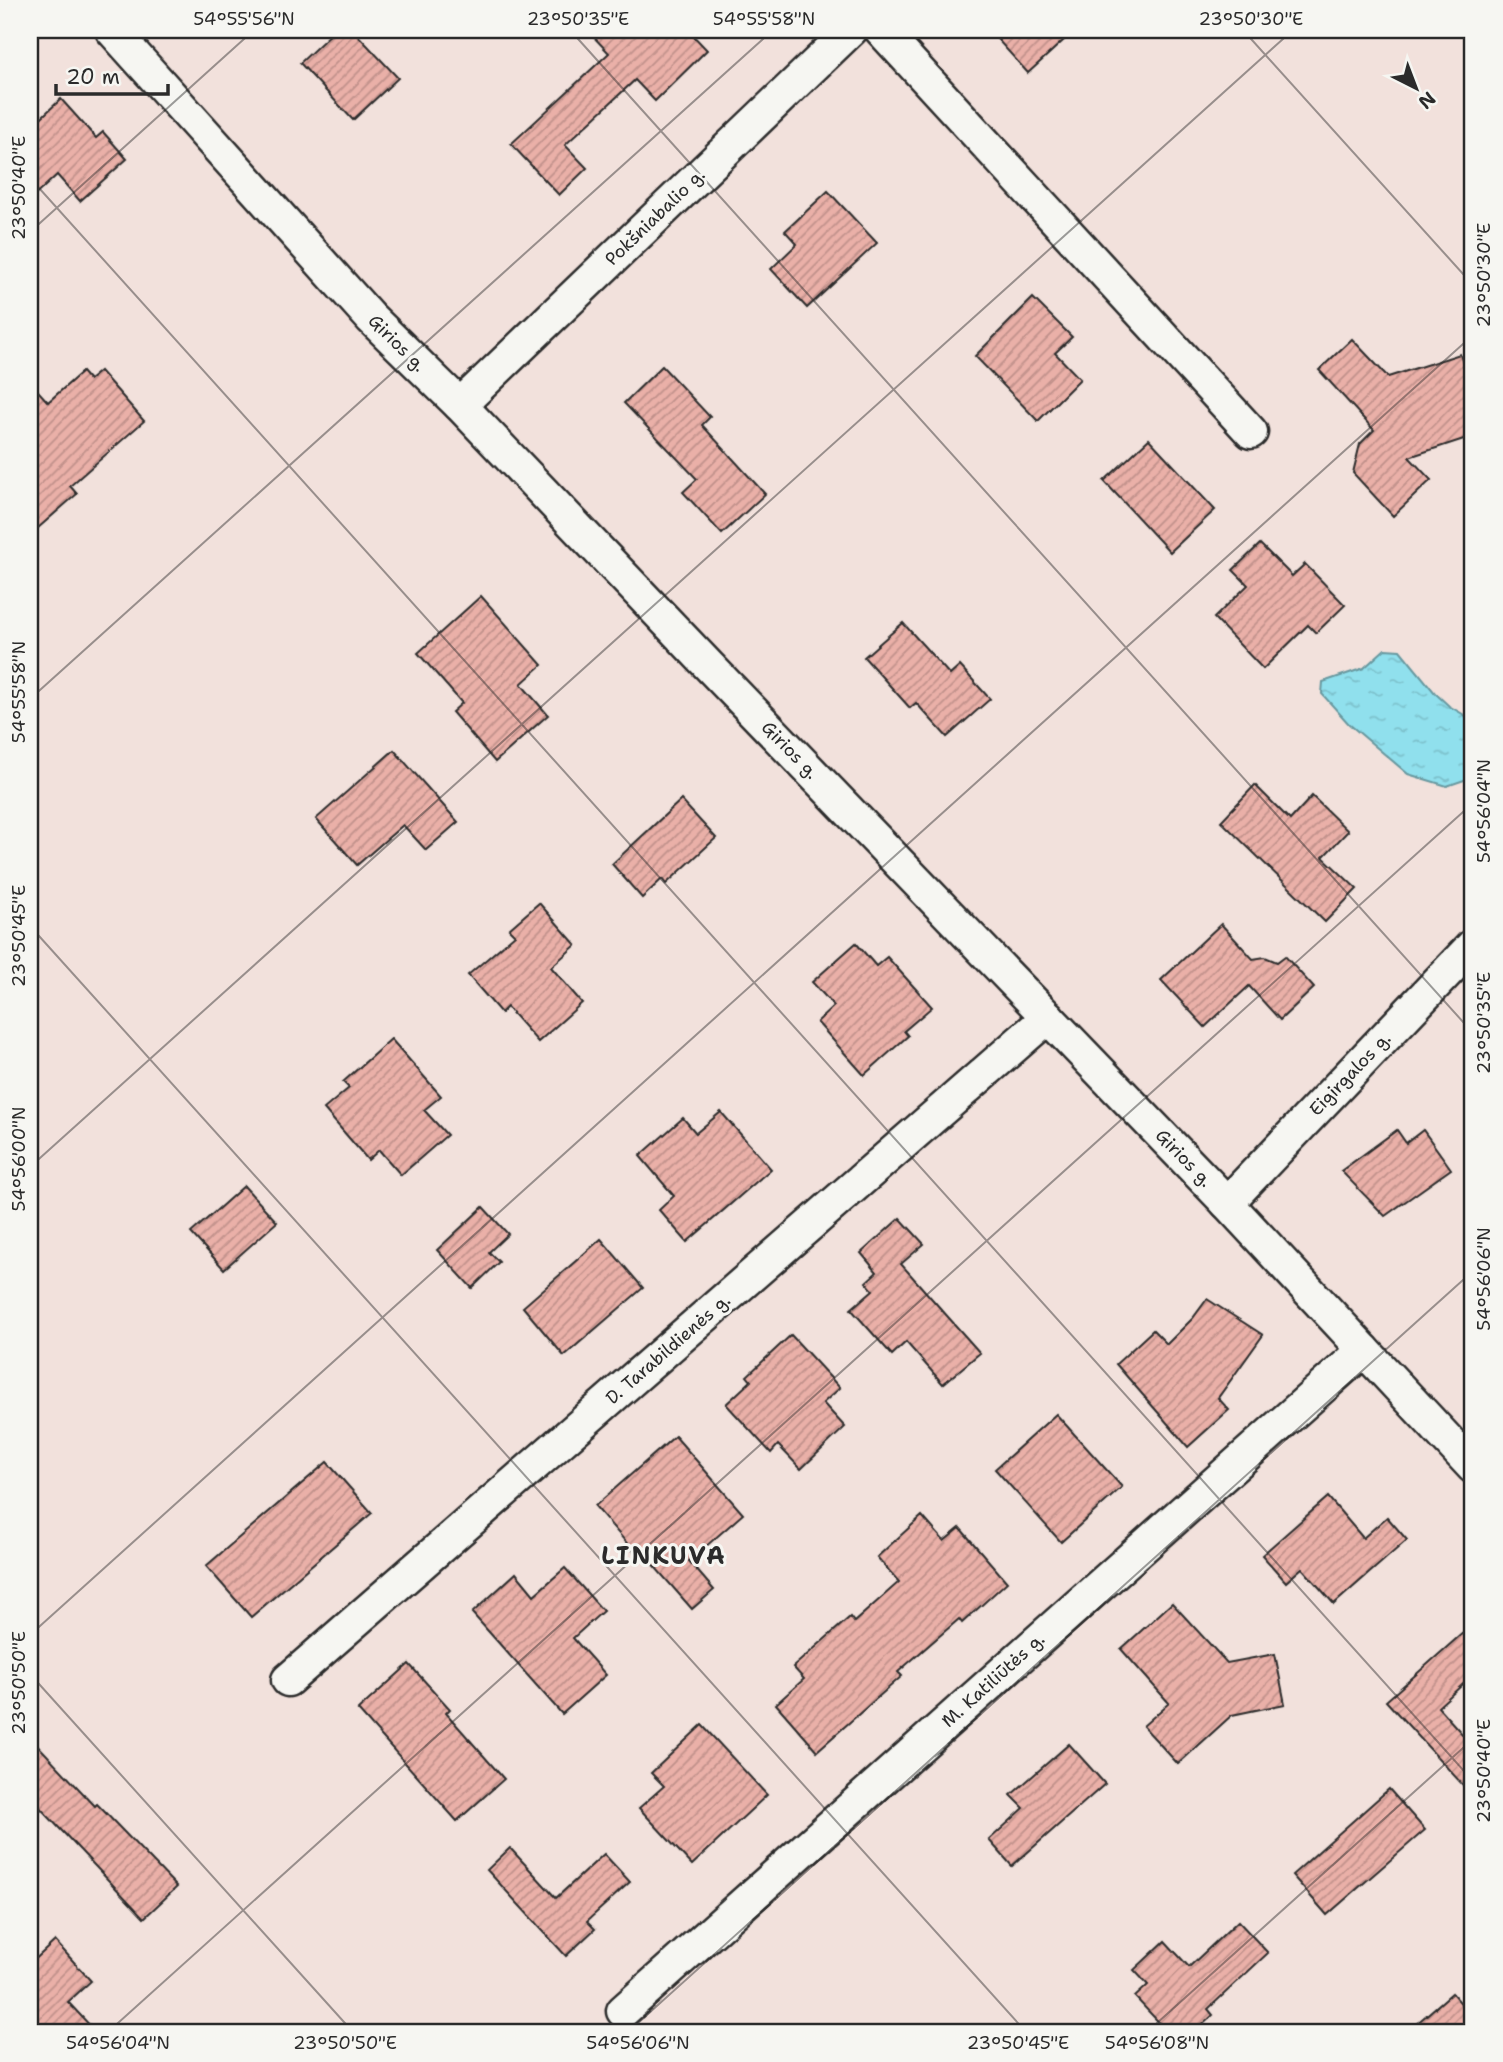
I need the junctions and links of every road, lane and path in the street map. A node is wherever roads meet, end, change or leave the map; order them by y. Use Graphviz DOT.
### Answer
graph roads {
  1 [pos="112,30"];
  2 [pos="850,30"];
  3 [pos="881,30"];
  4 [pos="460,405"];
  5 [pos="1251,432"];
  6 [pos="1473,945"];
  7 [pos="1048,1017"];
  8 [pos="1227,1203"];
  9 [pos="1364,1350"];
  10 [pos="1473,1467"];
  11 [pos="288,1681"];
  12 [pos="623,2011"];
  1 -- 4 [label="street, Girios g."];
  2 -- 4 [label="street, Pokšniabalio g."];
  3 -- 5 [label="street"];
  4 -- 7 [label="street, Girios g."];
  6 -- 8 [label="street, Eigirgalos g."];
  7 -- 8 [label="street, Girios g."];
  7 -- 11 [label="street, D. Tarabildienės g."];
  8 -- 9 [label="street, Girios g."];
  9 -- 10 [label="street, Girios g."];
  9 -- 12 [label="street, M. Katiliūtės g."];
}
